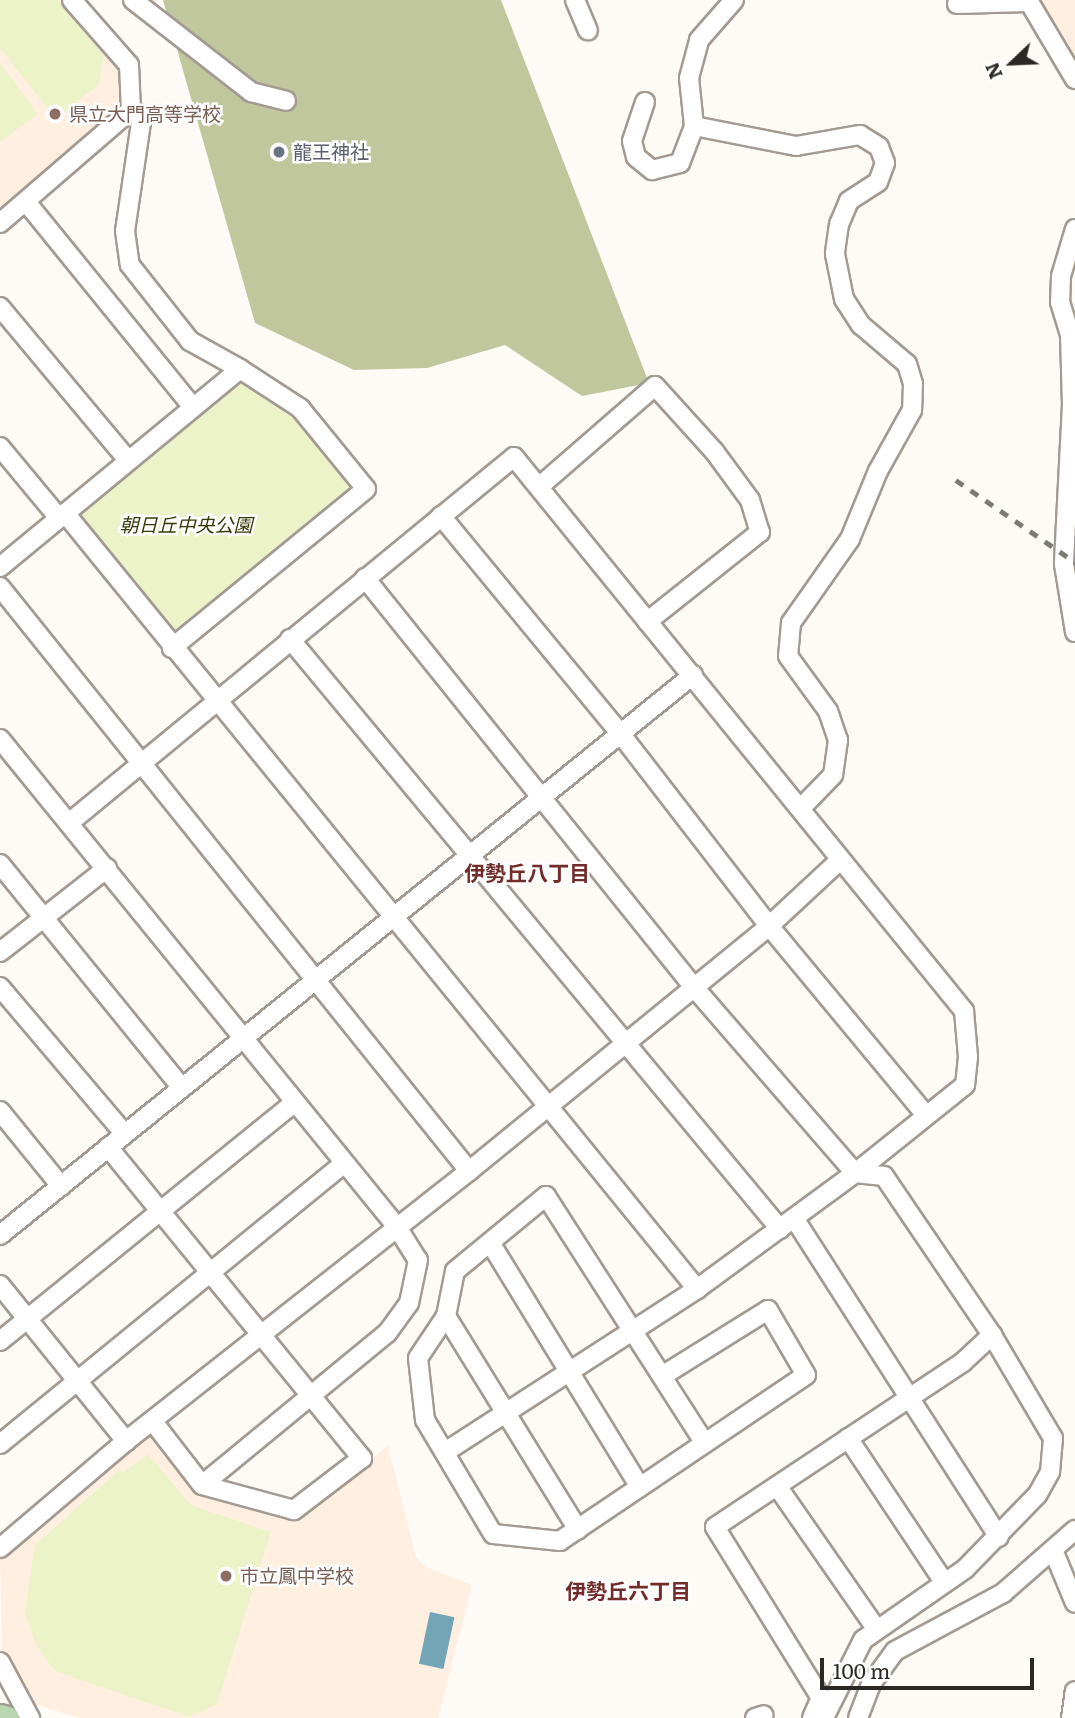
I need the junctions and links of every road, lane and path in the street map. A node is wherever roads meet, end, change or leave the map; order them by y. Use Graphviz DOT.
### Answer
graph roads {
  1 [pos="72,0"];
  2 [pos="133,0"];
  3 [pos="575,0"];
  4 [pos="734,0"];
  5 [pos="1028,1"];
  6 [pos="957,4"];
  7 [pos="589,30"];
  8 [pos="1075,79"];
  9 [pos="286,101"];
  10 [pos="645,102"];
  11 [pos="131,110"];
  12 [pos="694,126"];
  13 [pos="27,203"];
  14 [pos="0,223"];
  15 [pos="1075,229"];
  16 [pos="0,307"];
  17 [pos="240,369"];
  18 [pos="192,407"];
  19 [pos="0,447"];
  20 [pos="128,460"];
  21 [pos="540,485"];
  22 [pos="62,515"];
  23 [pos="442,516"];
  24 [pos="0,567"];
  25 [pos="365,578"];
  26 [pos="0,587"];
  27 [pos="647,622"];
  28 [pos="1075,632"];
  29 [pos="290,639"];
  30 [pos="172,648"];
  31 [pos="693,675"];
  32 [pos="214,700"];
  33 [pos="620,733"];
  34 [pos="0,738"];
  35 [pos="140,760"];
  36 [pos="541,794"];
  37 [pos="800,810"];
  38 [pos="69,823"];
  39 [pos="467,857"];
  40 [pos="840,860"];
  41 [pos="0,864"];
  42 [pos="107,868"];
  43 [pos="44,917"];
  44 [pos="392,917"];
  45 [pos="769,926"];
  46 [pos="0,952"];
  47 [pos="316,981"];
  48 [pos="692,985"];
  49 [pos="0,987"];
  50 [pos="241,1038"];
  51 [pos="623,1041"];
  52 [pos="181,1087"];
  53 [pos="293,1104"];
  54 [pos="546,1108"];
  55 [pos="0,1111"];
  56 [pos="925,1114"];
  57 [pos="124,1133"];
  58 [pos="108,1147"];
  59 [pos="342,1165"];
  60 [pos="469,1171"];
  61 [pos="855,1173"];
  62 [pos="61,1186"];
  63 [pos="159,1213"];
  64 [pos="787,1223"];
  65 [pos="397,1227"];
  66 [pos="1,1234"];
  67 [pos="491,1244"];
  68 [pos="211,1274"];
  69 [pos="0,1284"];
  70 [pos="697,1289"];
  71 [pos="446,1316"];
  72 [pos="28,1319"];
  73 [pos="632,1334"];
  74 [pos="261,1335"];
  75 [pos="992,1335"];
  76 [pos="0,1341"];
  77 [pos="571,1373"];
  78 [pos="662,1376"];
  79 [pos="78,1380"];
  80 [pos="312,1397"];
  81 [pos="910,1398"];
  82 [pos="508,1413"];
  83 [pos="154,1423"];
  84 [pos="848,1438"];
  85 [pos="126,1441"];
  86 [pos="704,1442"];
  87 [pos="0,1444"];
  88 [pos="444,1452"];
  89 [pos="202,1485"];
  90 [pos="640,1486"];
  91 [pos="777,1486"];
  92 [pos="578,1530"];
  93 [pos="1075,1530"];
  94 [pos="999,1537"];
  95 [pos="0,1549"];
  96 [pos="1053,1550"];
  97 [pos="944,1582"];
  98 [pos="1075,1603"];
  99 [pos="877,1630"];
  100 [pos="0,1662"];
  101 [pos="1075,1691"];
  102 [pos="0,1716"];
  103 [pos="7,1718"];
  104 [pos="30,1718"];
  105 [pos="812,1718"];
  106 [pos="824,1718"];
  107 [pos="858,1718"];
  108 [pos="1071,1718"];
  1 -- 11 [label="street"];
  2 -- 9 [label="street"];
  3 -- 7 [label="street"];
  4 -- 12 [label="street"];
  5 -- 6 [label="street"];
  5 -- 8 [label="street"];
  10 -- 12 [label="street"];
  11 -- 13 [label="street"];
  11 -- 17 [label="street"];
  12 -- 37 [label="street"];
  13 -- 14 [label="street"];
  13 -- 18 [label="street"];
  15 -- 28 [label="street"];
  16 -- 20 [label="street"];
  17 -- 18 [label="street"];
  17 -- 30 [label="street"];
  18 -- 20 [label="street"];
  19 -- 22 [label="street"];
  20 -- 22 [label="street"];
  21 -- 23 [label="street"];
  21 -- 27 [label="street"];
  21 -- 27 [label="street"];
  22 -- 24 [label="street"];
  22 -- 30 [label="street"];
  23 -- 25 [label="street"];
  23 -- 33 [label="street"];
  25 -- 29 [label="street"];
  25 -- 36 [label="street"];
  26 -- 35 [label="street"];
  27 -- 31 [label="street"];
  29 -- 32 [label="street"];
  29 -- 39 [label="street"];
  30 -- 32 [label="street"];
  31 -- 33 [label="street"];
  31 -- 37 [label="street"];
  32 -- 35 [label="street"];
  32 -- 44 [label="street"];
  33 -- 36 [label="street"];
  33 -- 45 [label="street"];
  34 -- 38 [label="street"];
  35 -- 38 [label="street"];
  35 -- 47 [label="street"];
  36 -- 39 [label="street"];
  36 -- 48 [label="street"];
  37 -- 40 [label="street"];
  38 -- 42 [label="street"];
  39 -- 44 [label="street"];
  39 -- 51 [label="street"];
  40 -- 45 [label="street"];
  40 -- 56 [label="street"];
  41 -- 43 [label="street"];
  42 -- 43 [label="street"];
  42 -- 50 [label="street"];
  43 -- 46 [label="street"];
  43 -- 52 [label="street"];
  44 -- 47 [label="street"];
  44 -- 54 [label="street"];
  45 -- 48 [label="street"];
  45 -- 56 [label="street"];
  47 -- 50 [label="street"];
  47 -- 60 [label="street"];
  48 -- 51 [label="street"];
  48 -- 61 [label="street"];
  49 -- 57 [label="street"];
  50 -- 52 [label="street"];
  50 -- 53 [label="street"];
  51 -- 54 [label="street"];
  51 -- 64 [label="street"];
  52 -- 57 [label="street"];
  53 -- 59 [label="street"];
  53 -- 63 [label="street"];
  54 -- 60 [label="street"];
  54 -- 70 [label="street"];
  55 -- 62 [label="street"];
  56 -- 61 [label="street"];
  57 -- 58 [label="street"];
  58 -- 62 [label="street"];
  58 -- 63 [label="street"];
  59 -- 65 [label="street"];
  59 -- 68 [label="street"];
  60 -- 65 [label="street"];
  61 -- 64 [label="street"];
  61 -- 75 [label="street"];
  62 -- 66 [label="street"];
  63 -- 68 [label="street"];
  63 -- 72 [label="street"];
  64 -- 70 [label="street"];
  64 -- 81 [label="street"];
  65 -- 74 [label="street"];
  65 -- 80 [label="street"];
  67 -- 71 [label="street"];
  67 -- 73 [label="street"];
  67 -- 77 [label="street"];
  68 -- 74 [label="street"];
  68 -- 79 [label="street"];
  69 -- 72 [label="street"];
  70 -- 73 [label="street"];
  71 -- 82 [label="street"];
  71 -- 88 [label="street"];
  72 -- 76 [label="street"];
  72 -- 79 [label="street"];
  73 -- 77 [label="street"];
  73 -- 78 [label="street"];
  74 -- 80 [label="street"];
  74 -- 83 [label="street"];
  75 -- 81 [label="street"];
  75 -- 94 [label="street"];
  77 -- 82 [label="street"];
  77 -- 90 [label="street"];
  78 -- 86 [label="street"];
  78 -- 86 [label="street"];
  79 -- 85 [label="street"];
  79 -- 87 [label="street"];
  80 -- 89 [label="street"];
  80 -- 89 [label="street"];
  81 -- 84 [label="street"];
  81 -- 94 [label="street"];
  82 -- 88 [label="street"];
  82 -- 92 [label="street"];
  83 -- 85 [label="street"];
  83 -- 89 [label="street"];
  84 -- 91 [label="street"];
  84 -- 97 [label="street"];
  85 -- 95 [label="street"];
  86 -- 90 [label="street"];
  88 -- 92 [label="street"];
  90 -- 92 [label="street"];
  91 -- 99 [label="street"];
  91 -- 105 [label="street"];
  93 -- 96 [label="street"];
  94 -- 97 [label="street"];
  96 -- 98 [label="street"];
  96 -- 107 [label="street"];
  97 -- 99 [label="street"];
  99 -- 106 [label="street"];
  100 -- 104 [label="street"];
  101 -- 108 [label="street"];
  102 -- 103 [label="main road"];
}
